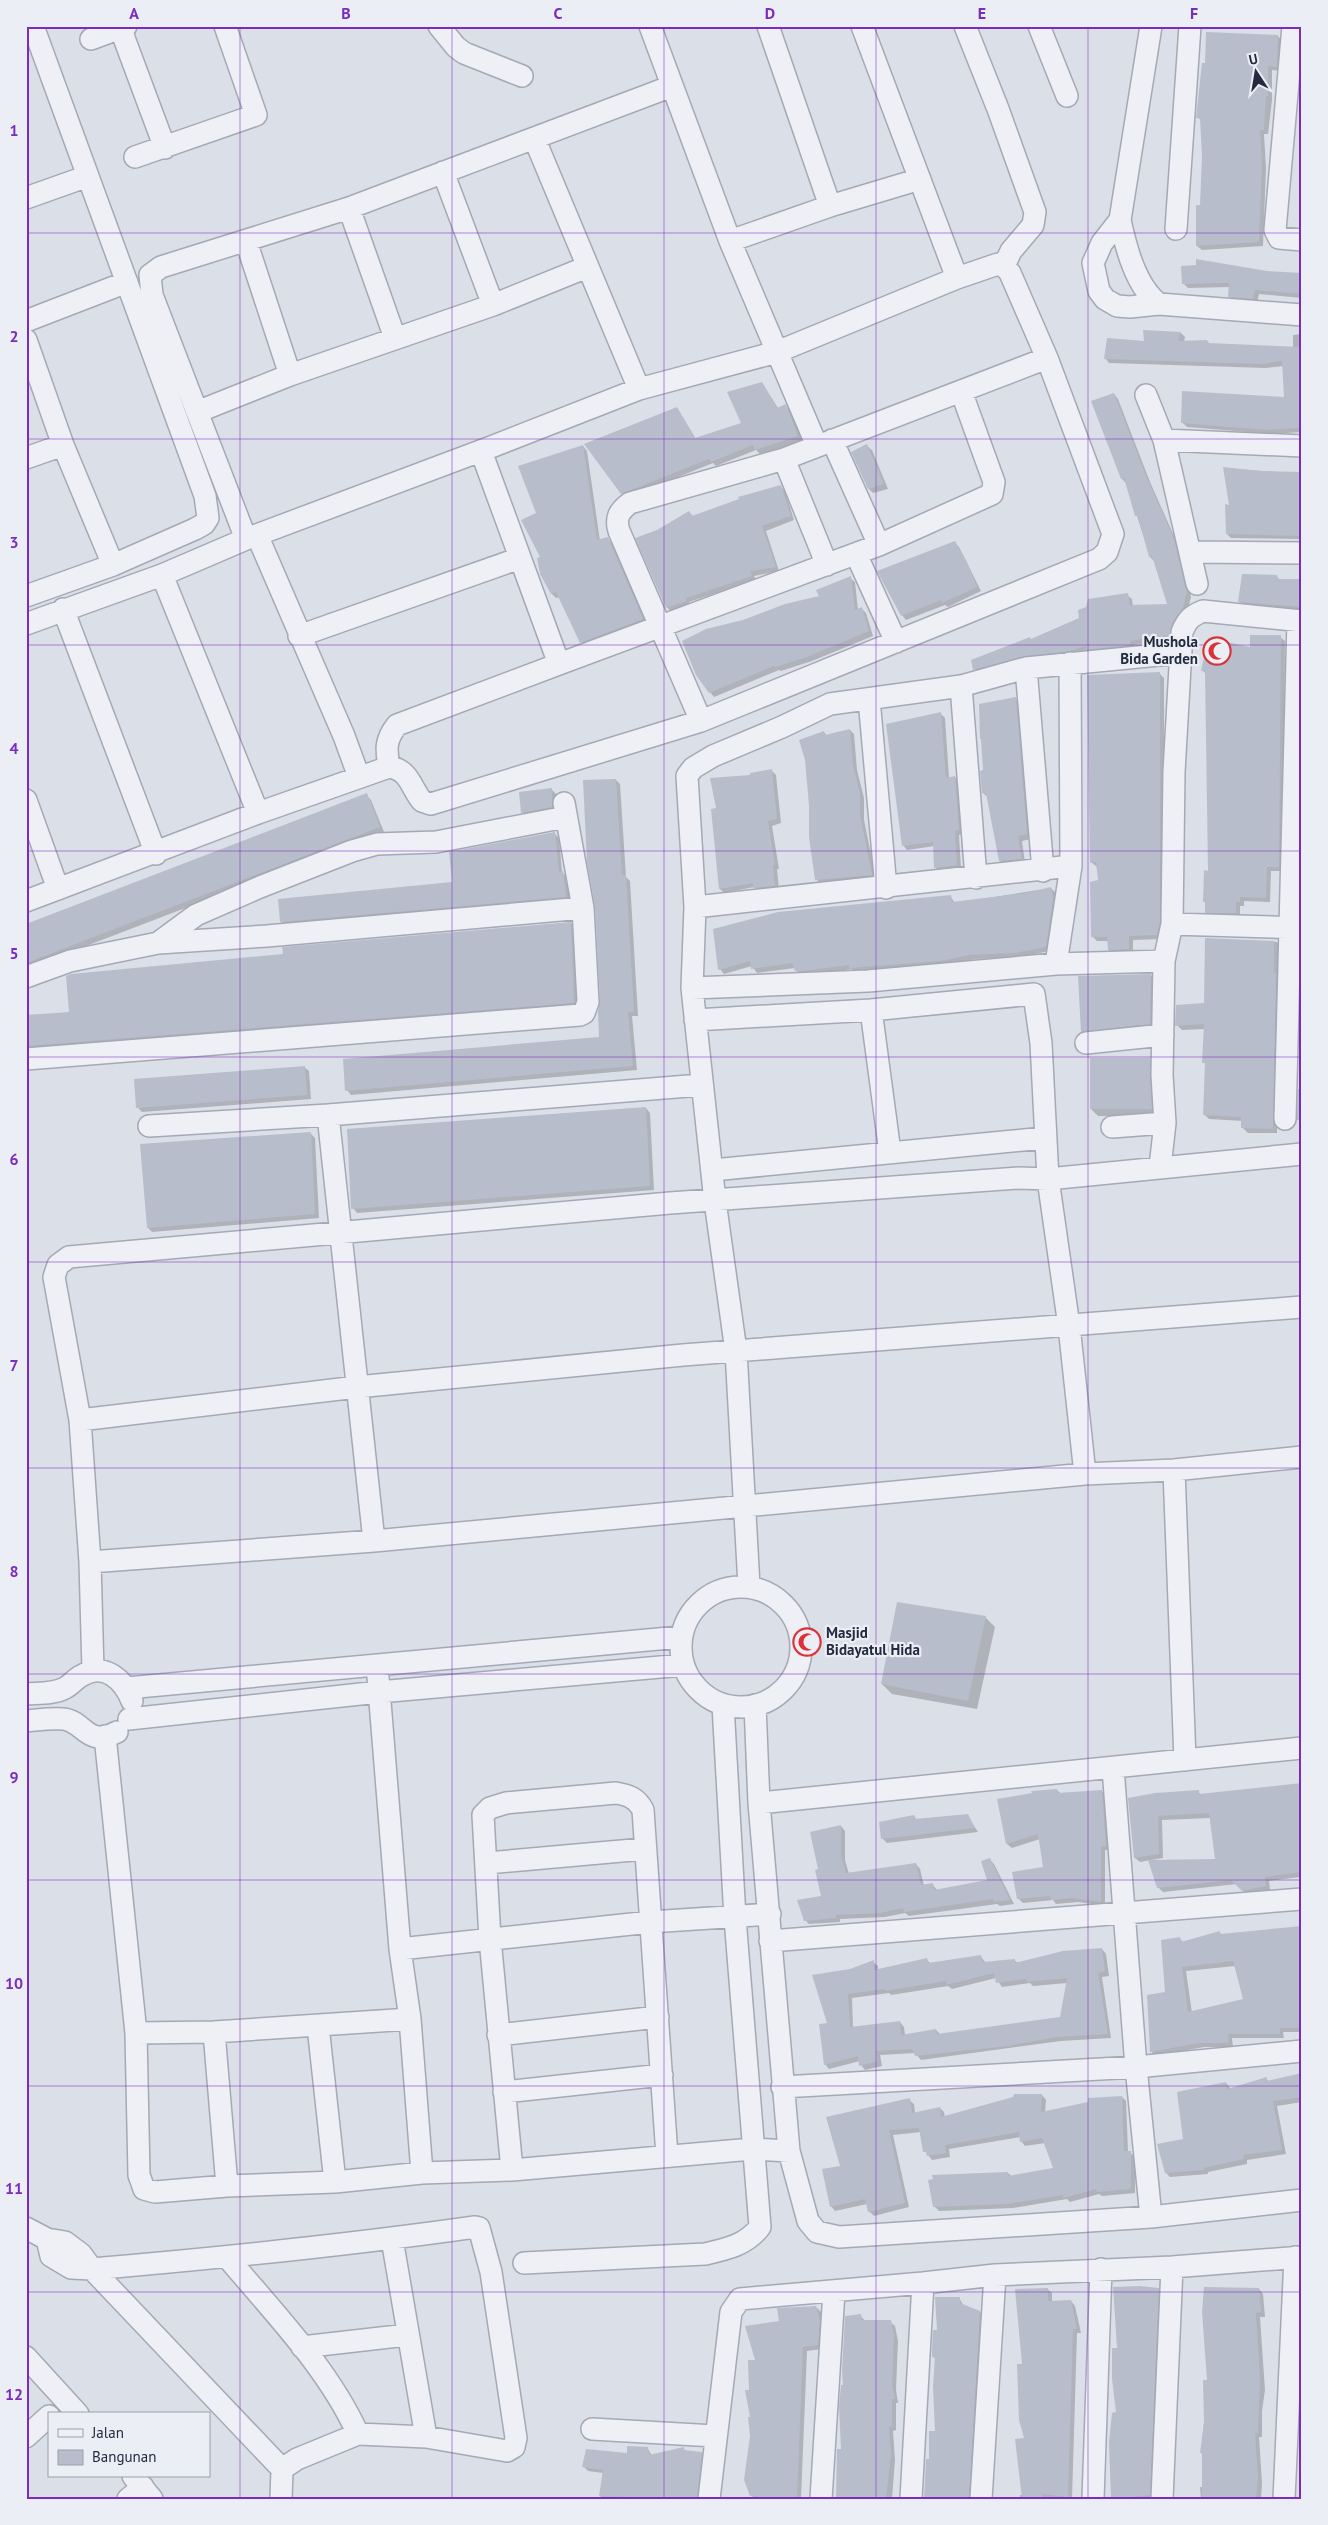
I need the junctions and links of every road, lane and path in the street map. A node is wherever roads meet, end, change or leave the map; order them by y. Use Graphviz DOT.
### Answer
graph roads {
  1 [pos="33,26"];
  2 [pos="225,26"];
  3 [pos="439,26"];
  4 [pos="650,26"];
  5 [pos="768,26"];
  6 [pos="862,26"];
  7 [pos="965,26"];
  8 [pos="1039,26"];
  9 [pos="1151,26"];
  10 [pos="1190,26"];
  11 [pos="124,28"];
  12 [pos="1296,34"];
  13 [pos="92,39"];
  14 [pos="522,76"];
  15 [pos="672,86"];
  16 [pos="1067,96"];
  17 [pos="535,140"];
  18 [pos="164,148"];
  19 [pos="135,157"];
  20 [pos="443,172"];
  21 [pos="88,176"];
  22 [pos="920,179"];
  23 [pos="26,198"];
  24 [pos="830,206"];
  25 [pos="349,208"];
  26 [pos="1120,220"];
  27 [pos="1176,229"];
  28 [pos="1302,240"];
  29 [pos="246,241"];
  30 [pos="730,241"];
  31 [pos="587,266"];
  32 [pos="1004,266"];
  33 [pos="957,278"];
  34 [pos="128,282"];
  35 [pos="1160,304"];
  36 [pos="493,305"];
  37 [pos="1302,315"];
  38 [pos="26,321"];
  39 [pos="395,338"];
  40 [pos="26,340"];
  41 [pos="777,352"];
  42 [pos="1047,358"];
  43 [pos="290,375"];
  44 [pos="639,389"];
  45 [pos="961,391"];
  46 [pos="1146,396"];
  47 [pos="197,412"];
  48 [pos="1164,440"];
  49 [pos="825,443"];
  50 [pos="62,445"];
  51 [pos="1302,446"];
  52 [pos="480,451"];
  53 [pos="26,458"];
  54 [pos="784,459"];
  55 [pos="251,537"];
  56 [pos="879,545"];
  57 [pos="1191,552"];
  58 [pos="1302,553"];
  59 [pos="856,554"];
  60 [pos="520,558"];
  61 [pos="827,564"];
  62 [pos="113,565"];
  63 [pos="162,575"];
  64 [pos="1197,584"];
  65 [pos="26,596"];
  66 [pos="63,610"];
  67 [pos="1300,621"];
  68 [pos="26,624"];
  69 [pos="661,626"];
  70 [pos="299,636"];
  71 [pos="896,642"];
  72 [pos="1180,653"];
  73 [pos="1070,663"];
  74 [pos="559,664"];
  75 [pos="1026,668"];
  76 [pos="961,686"];
  77 [pos="869,700"];
  78 [pos="701,721"];
  79 [pos="390,767"];
  80 [pos="359,777"];
  81 [pos="26,800"];
  82 [pos="258,813"];
  83 [pos="156,854"];
  84 [pos="1071,866"];
  85 [pos="1043,871"];
  86 [pos="976,878"];
  87 [pos="886,888"];
  88 [pos="58,889"];
  89 [pos="26,901"];
  90 [pos="695,907"];
  91 [pos="583,908"];
  92 [pos="1172,924"];
  93 [pos="1296,928"];
  94 [pos="158,943"];
  95 [pos="1164,961"];
  96 [pos="1056,964"];
  97 [pos="26,977"];
  98 [pos="692,988"];
  99 [pos="871,1010"];
  100 [pos="695,1020"];
  101 [pos="1163,1036"];
  102 [pos="1086,1043"];
  103 [pos="26,1059"];
  104 [pos="1294,1064"];
  105 [pos="701,1085"];
  106 [pos="328,1115"];
  107 [pos="1285,1119"];
  108 [pos="1166,1123"];
  109 [pos="149,1126"];
  110 [pos="1112,1128"];
  111 [pos="1044,1138"];
  112 [pos="890,1152"];
  113 [pos="1302,1154"];
  114 [pos="1160,1167"];
  115 [pos="713,1170"];
  116 [pos="1048,1179"];
  117 [pos="715,1201"];
  118 [pos="340,1233"];
  119 [pos="1302,1307"];
  120 [pos="1069,1326"];
  121 [pos="736,1351"];
  122 [pos="358,1387"];
  123 [pos="80,1420"];
  124 [pos="1302,1457"];
  125 [pos="1174,1470"];
  126 [pos="1085,1474"];
  127 [pos="745,1506"];
  128 [pos="374,1541"];
  129 [pos="90,1562"];
  130 [pos="749,1586"];
  131 [pos="680,1637"];
  132 [pos="377,1665"];
  133 [pos="683,1666"];
  134 [pos="93,1671"];
  135 [pos="127,1688"];
  136 [pos="379,1692"];
  137 [pos="26,1694"];
  138 [pos="723,1705"];
  139 [pos="755,1705"];
  140 [pos="129,1719"];
  141 [pos="26,1721"];
  142 [pos="105,1736"];
  143 [pos="1302,1748"];
  144 [pos="1184,1760"];
  145 [pos="1114,1768"];
  146 [pos="759,1803"];
  147 [pos="644,1849"];
  148 [pos="488,1863"];
  149 [pos="1302,1898"];
  150 [pos="1125,1912"];
  151 [pos="770,1914"];
  152 [pos="735,1918"];
  153 [pos="650,1922"];
  154 [pos="490,1939"];
  155 [pos="770,1941"];
  156 [pos="400,1949"];
  157 [pos="658,2017"];
  158 [pos="410,2020"];
  159 [pos="318,2026"];
  160 [pos="214,2032"];
  161 [pos="136,2033"];
  162 [pos="498,2035"];
  163 [pos="1302,2051"];
  164 [pos="1136,2067"];
  165 [pos="662,2075"];
  166 [pos="782,2088"];
  167 [pos="504,2092"];
  168 [pos="752,2149"];
  169 [pos="789,2151"];
  170 [pos="667,2156"];
  171 [pos="512,2170"];
  172 [pos="422,2172"];
  173 [pos="335,2182"];
  174 [pos="227,2186"];
  175 [pos="1302,2200"];
  176 [pos="1151,2217"];
  177 [pos="26,2228"];
  178 [pos="392,2239"];
  179 [pos="227,2257"];
  180 [pos="1299,2257"];
  181 [pos="524,2263"];
  182 [pos="1172,2267"];
  183 [pos="92,2269"];
  184 [pos="1101,2269"];
  185 [pos="995,2275"];
  186 [pos="923,2283"];
  187 [pos="834,2291"];
  188 [pos="407,2335"];
  189 [pos="302,2346"];
  190 [pos="26,2357"];
  191 [pos="65,2409"];
  192 [pos="48,2417"];
  193 [pos="592,2429"];
  194 [pos="358,2434"];
  195 [pos="26,2436"];
  196 [pos="715,2436"];
  197 [pos="426,2437"];
  198 [pos="282,2469"];
  199 [pos="281,2499"];
  200 [pos="709,2499"];
  201 [pos="821,2499"];
  202 [pos="911,2499"];
  203 [pos="981,2499"];
  204 [pos="1093,2499"];
  205 [pos="1162,2499"];
  206 [pos="1284,2499"];
  1 -- 21 [label="street"];
  2 -- 18 [label="street"];
  3 -- 14 [label="street"];
  4 -- 15 [label="street"];
  5 -- 24 [label="street"];
  6 -- 22 [label="street"];
  7 -- 32 [label="street"];
  8 -- 16 [label="street"];
  9 -- 26 [label="street"];
  10 -- 27 [label="street"];
  11 -- 13 [label="street"];
  11 -- 18 [label="street"];
  12 -- 28 [label="street"];
  15 -- 17 [label="street"];
  15 -- 30 [label="street"];
  17 -- 20 [label="street"];
  17 -- 31 [label="street"];
  18 -- 19 [label="street"];
  20 -- 25 [label="street"];
  20 -- 36 [label="street"];
  21 -- 23 [label="street"];
  21 -- 34 [label="street"];
  22 -- 24 [label="street"];
  22 -- 33 [label="street"];
  24 -- 30 [label="street"];
  25 -- 29 [label="street"];
  25 -- 39 [label="street"];
  26 -- 35 [label="street"];
  26 -- 35 [label="street"];
  29 -- 43 [label="street"];
  29 -- 47 [label="street"];
  30 -- 41 [label="street"];
  31 -- 36 [label="street"];
  31 -- 44 [label="street"];
  32 -- 33 [label="street"];
  32 -- 42 [label="street"];
  33 -- 41 [label="street"];
  34 -- 38 [label="street"];
  34 -- 62 [label="street"];
  35 -- 37 [label="street"];
  36 -- 39 [label="street"];
  39 -- 43 [label="street"];
  40 -- 50 [label="street"];
  41 -- 44 [label="street"];
  41 -- 49 [label="street"];
  42 -- 45 [label="street"];
  42 -- 71 [label="street"];
  43 -- 47 [label="street"];
  44 -- 52 [label="street"];
  45 -- 49 [label="street"];
  45 -- 56 [label="street"];
  46 -- 48 [label="street"];
  47 -- 55 [label="street"];
  48 -- 51 [label="street"];
  48 -- 57 [label="street"];
  49 -- 54 [label="street"];
  49 -- 56 [label="street"];
  50 -- 53 [label="street"];
  50 -- 62 [label="street"];
  52 -- 55 [label="street"];
  52 -- 60 [label="street"];
  54 -- 61 [label="street"];
  54 -- 69 [label="street"];
  55 -- 63 [label="street"];
  55 -- 70 [label="street"];
  56 -- 59 [label="street"];
  57 -- 58 [label="street"];
  57 -- 64 [label="street"];
  59 -- 61 [label="street"];
  59 -- 71 [label="street"];
  60 -- 70 [label="street"];
  60 -- 74 [label="street"];
  61 -- 69 [label="street"];
  62 -- 65 [label="street"];
  63 -- 66 [label="street"];
  63 -- 82 [label="street"];
  66 -- 68 [label="street"];
  66 -- 83 [label="street"];
  67 -- 72 [label="street"];
  67 -- 93 [label="street"];
  69 -- 74 [label="street"];
  69 -- 78 [label="street"];
  70 -- 80 [label="street"];
  71 -- 78 [label="street"];
  72 -- 73 [label="street"];
  72 -- 92 [label="street"];
  73 -- 75 [label="street"];
  73 -- 84 [label="street"];
  74 -- 79 [label="street"];
  75 -- 76 [label="street"];
  75 -- 85 [label="street"];
  76 -- 77 [label="street"];
  76 -- 86 [label="street"];
  77 -- 87 [label="street"];
  77 -- 90 [label="street"];
  78 -- 79 [label="street"];
  79 -- 80 [label="street"];
  80 -- 82 [label="street"];
  81 -- 88 [label="street"];
  82 -- 83 [label="street"];
  83 -- 88 [label="street"];
  84 -- 85 [label="street"];
  84 -- 96 [label="street"];
  85 -- 86 [label="street"];
  86 -- 87 [label="street"];
  87 -- 90 [label="street"];
  88 -- 89 [label="street"];
  90 -- 98 [label="street"];
  91 -- 94 [label="street"];
  91 -- 94 [label="street"];
  91 -- 103 [label="street"];
  92 -- 93 [label="street"];
  92 -- 95 [label="street"];
  93 -- 104 [label="street"];
  94 -- 97 [label="street"];
  95 -- 96 [label="street"];
  95 -- 101 [label="street"];
  96 -- 98 [label="street"];
  98 -- 100 [label="street"];
  99 -- 100 [label="street"];
  99 -- 111 [label="street"];
  99 -- 112 [label="street"];
  100 -- 105 [label="street"];
  101 -- 102 [label="street"];
  101 -- 108 [label="street"];
  104 -- 107 [label="street"];
  105 -- 106 [label="street"];
  105 -- 115 [label="street"];
  106 -- 109 [label="street"];
  106 -- 118 [label="street"];
  108 -- 110 [label="street"];
  108 -- 114 [label="street"];
  111 -- 112 [label="street"];
  111 -- 116 [label="street"];
  112 -- 115 [label="street"];
  113 -- 114 [label="street"];
  114 -- 116 [label="street"];
  115 -- 117 [label="street"];
  116 -- 117 [label="street"];
  116 -- 120 [label="street"];
  117 -- 118 [label="street"];
  117 -- 121 [label="street"];
  118 -- 122 [label="street"];
  118 -- 123 [label="street"];
  119 -- 120 [label="street"];
  120 -- 121 [label="street"];
  120 -- 126 [label="street"];
  121 -- 122 [label="street"];
  121 -- 127 [label="street"];
  122 -- 123 [label="street"];
  122 -- 128 [label="street"];
  123 -- 129 [label="street"];
  124 -- 125 [label="street"];
  125 -- 126 [label="street"];
  125 -- 144 [label="street"];
  126 -- 127 [label="street"];
  127 -- 128 [label="street"];
  127 -- 130 [label="street"];
  128 -- 129 [label="street"];
  129 -- 134 [label="street"];
  130 -- 131 [label="street"];
  130 -- 139 [label="street"];
  131 -- 132 [label="street"];
  131 -- 133 [label="street"];
  132 -- 135 [label="street"];
  132 -- 136 [label="street"];
  133 -- 136 [label="street"];
  133 -- 138 [label="street"];
  134 -- 135 [label="street"];
  134 -- 137 [label="street"];
  135 -- 140 [label="street"];
  136 -- 140 [label="street"];
  136 -- 156 [label="street"];
  138 -- 139 [label="street"];
  138 -- 152 [label="street"];
  139 -- 146 [label="street"];
  140 -- 142 [label="street"];
  141 -- 142 [label="street"];
  142 -- 161 [label="street"];
  143 -- 144 [label="street"];
  144 -- 145 [label="street"];
  145 -- 146 [label="street"];
  145 -- 150 [label="street"];
  146 -- 151 [label="street"];
  147 -- 148 [label="street"];
  147 -- 148 [label="street"];
  147 -- 153 [label="street"];
  148 -- 154 [label="street"];
  149 -- 150 [label="street"];
  150 -- 155 [label="street"];
  150 -- 164 [label="street"];
  151 -- 152 [label="street"];
  151 -- 155 [label="street"];
  152 -- 153 [label="street"];
  152 -- 168 [label="street"];
  153 -- 154 [label="street"];
  153 -- 157 [label="street"];
  154 -- 156 [label="street"];
  154 -- 162 [label="street"];
  155 -- 166 [label="street"];
  156 -- 158 [label="street"];
  157 -- 162 [label="street"];
  157 -- 165 [label="street"];
  158 -- 159 [label="street"];
  158 -- 172 [label="street"];
  159 -- 160 [label="street"];
  159 -- 173 [label="street"];
  160 -- 161 [label="street"];
  160 -- 174 [label="street"];
  161 -- 174 [label="street"];
  162 -- 167 [label="street"];
  163 -- 164 [label="street"];
  164 -- 166 [label="street"];
  164 -- 176 [label="street"];
  165 -- 167 [label="street"];
  165 -- 170 [label="street"];
  166 -- 169 [label="street"];
  167 -- 171 [label="street"];
  168 -- 169 [label="street"];
  168 -- 170 [label="street"];
  168 -- 181 [label="street"];
  169 -- 176 [label="street"];
  170 -- 171 [label="street"];
  171 -- 172 [label="street"];
  172 -- 173 [label="street"];
  173 -- 174 [label="street"];
  175 -- 176 [label="street"];
  177 -- 183 [label="street"];
  178 -- 179 [label="street"];
  178 -- 188 [label="street"];
  178 -- 197 [label="street"];
  179 -- 183 [label="street"];
  179 -- 189 [label="street"];
  180 -- 182 [label="street"];
  180 -- 206 [label="street"];
  182 -- 184 [label="street"];
  182 -- 205 [label="street"];
  183 -- 198 [label="street"];
  184 -- 185 [label="street"];
  184 -- 204 [label="street"];
  185 -- 186 [label="street"];
  185 -- 203 [label="street"];
  186 -- 187 [label="street"];
  186 -- 202 [label="street"];
  187 -- 196 [label="street"];
  187 -- 201 [label="street"];
  188 -- 189 [label="street"];
  188 -- 197 [label="street"];
  189 -- 194 [label="street"];
  190 -- 191 [label="street"];
  192 -- 195 [label="street"];
  193 -- 196 [label="street"];
  194 -- 197 [label="street"];
  194 -- 198 [label="street"];
  196 -- 200 [label="street"];
  198 -- 199 [label="street"];
}
